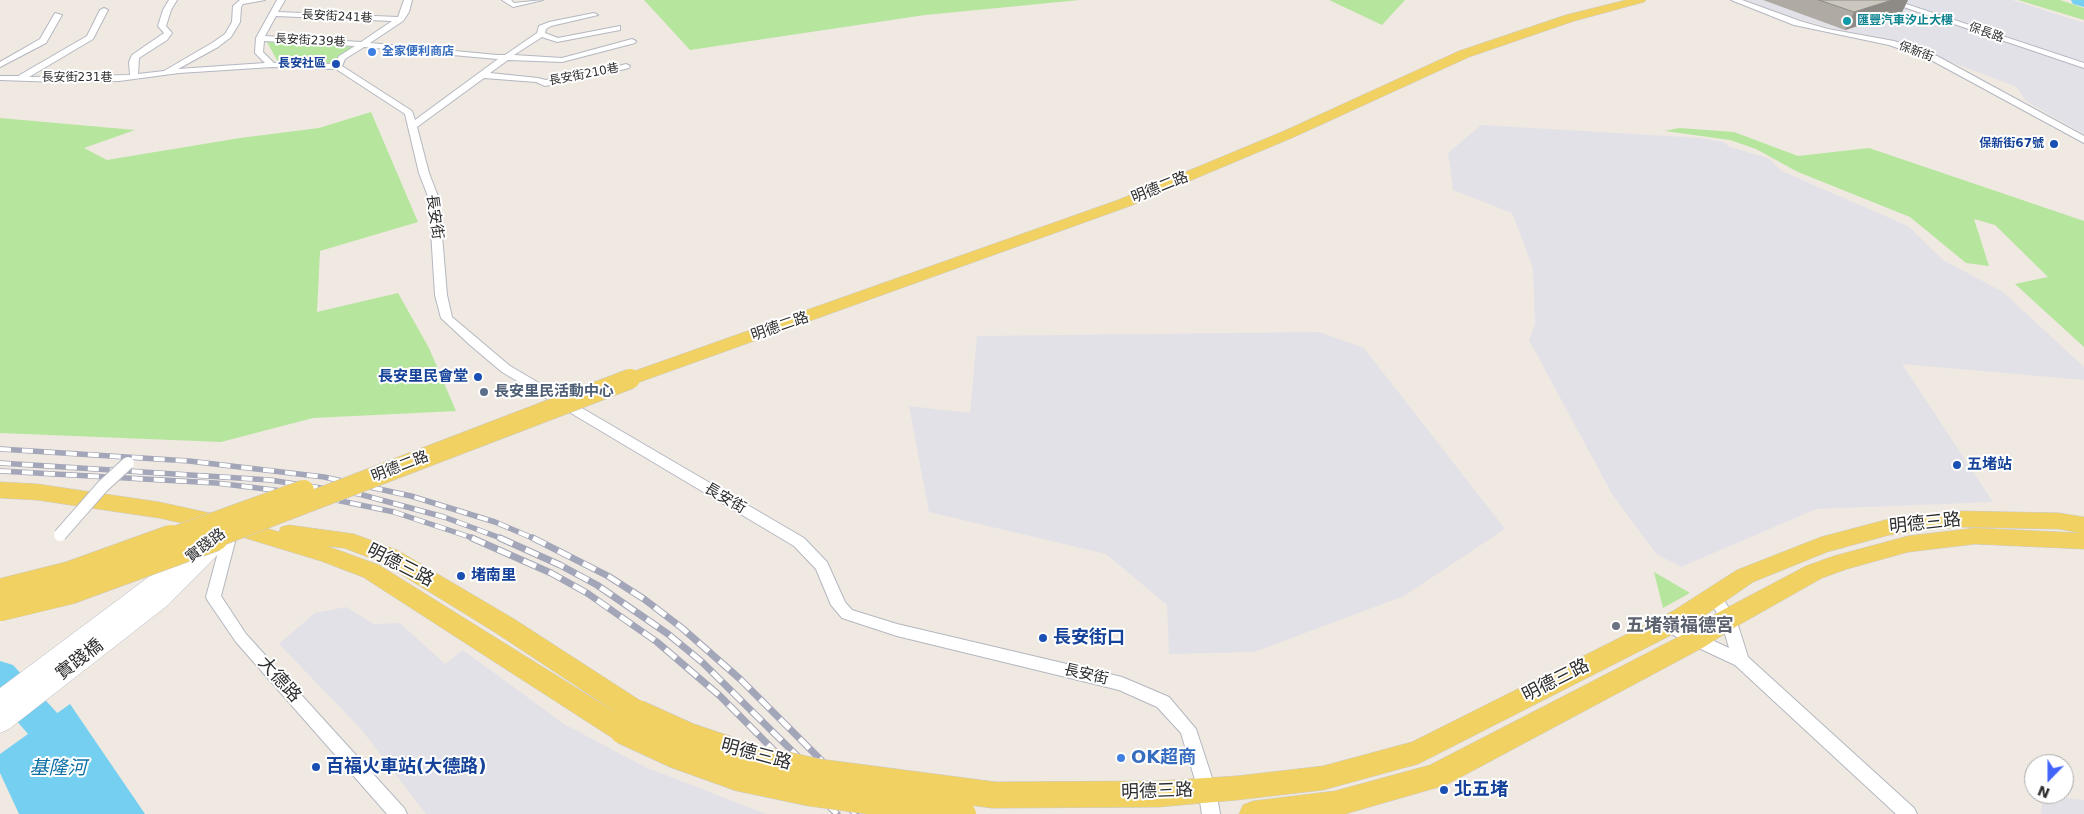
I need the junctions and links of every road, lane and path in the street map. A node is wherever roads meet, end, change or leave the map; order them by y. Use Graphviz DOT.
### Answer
graph roads {
  1 [pos="173,0"];
  2 [pos="261,0"];
  3 [pos="281,0"];
  4 [pos="408,0"];
  5 [pos="506,0"];
  6 [pos="539,0"];
  7 [pos="1604,0"];
  8 [pos="1640,0"];
  9 [pos="1735,0"];
  10 [pos="1887,0"];
  11 [pos="104,10"];
  12 [pos="273,14"];
  13 [pos="58,15"];
  14 [pos="594,15"];
  15 [pos="400,19"];
  16 [pos="617,28"];
  17 [pos="541,34"];
  18 [pos="260,38"];
  19 [pos="632,41"];
  20 [pos="361,44"];
  21 [pos="506,58"];
  22 [pos="0,65"];
  23 [pos="272,65"];
  24 [pos="626,66"];
  25 [pos="2084,66"];
  26 [pos="338,68"];
  27 [pos="161,74"];
  28 [pos="483,75"];
  29 [pos="134,77"];
  30 [pos="0,78"];
  31 [pos="21,78"];
  32 [pos="413,126"];
  33 [pos="2084,140"];
  34 [pos="626,375"];
  35 [pos="128,462"];
  36 [pos="0,490"];
  37 [pos="2084,525"];
  38 [pos="232,526"];
  39 [pos="60,535"];
  40 [pos="2084,540"];
  41 [pos="0,592"];
  42 [pos="1713,595"];
  43 [pos="152,596"];
  44 [pos="0,608"];
  45 [pos="1728,619"];
  46 [pos="1667,625"];
  47 [pos="1695,640"];
  48 [pos="1741,660"];
  49 [pos="0,702"];
  50 [pos="0,722"];
  51 [pos="631,722"];
  52 [pos="1206,790"];
  53 [pos="398,814"];
  54 [pos="963,814"];
  55 [pos="1211,814"];
  56 [pos="1253,814"];
  57 [pos="1908,814"];
  1 -- 29 [label="street, 長安街231巷"];
  2 -- 27 [label="street, 長安街231巷"];
  3 -- 12 [label="street"];
  4 -- 15 [label="street"];
  5 -- 6 [label="street"];
  7 -- 34 [label="main road, 明德二路"];
  8 -- 34 [label="main road, 明德二路"];
  9 -- 33 [label="street, 保新街"];
  10 -- 25 [label="street, 保長路"];
  11 -- 31 [label="street, 長安街231巷"];
  12 -- 15 [label="street, 長安街241巷"];
  12 -- 18 [label="street"];
  13 -- 22 [label="street"];
  14 -- 17 [label="street"];
  15 -- 20 [label="street"];
  16 -- 17 [label="street"];
  17 -- 21 [label="street"];
  18 -- 20 [label="street, 長安街239巷"];
  18 -- 23 [label="street"];
  19 -- 21 [label="street, 長安街239巷"];
  20 -- 21 [label="street, 長安街239巷"];
  20 -- 26 [label="street"];
  21 -- 28 [label="street"];
  23 -- 26 [label="street, 長安街"];
  23 -- 27 [label="street, 長安街231巷"];
  24 -- 28 [label="street, 長安街210巷"];
  26 -- 32 [label="street, 長安街"];
  27 -- 29 [label="street, 長安街231巷"];
  28 -- 32 [label="street"];
  29 -- 31 [label="street, 長安街231巷"];
  30 -- 31 [label="street, 長安街231巷"];
  32 -- 52 [label="street, 長安街"];
  34 -- 41 [label="main road, 明德二路, bridge"];
  34 -- 44 [label="main road, 明德二路, bridge"];
  35 -- 39 [label="street, bridge"];
  36 -- 38 [label="main road, 明德三路"];
  37 -- 42 [label="main road, 明德三路"];
  38 -- 43 [label="street, 實踐路"];
  38 -- 51 [label="main road, 明德三路"];
  38 -- 53 [label="street, 大德路"];
  40 -- 45 [label="main road, 明德三路"];
  42 -- 45 [label="street"];
  42 -- 46 [label="main road, 明德三路"];
  43 -- 49 [label="street, 實踐橋"];
  43 -- 50 [label="street, 實踐橋"];
  45 -- 47 [label="main road, 明德三路"];
  45 -- 48 [label="street"];
  46 -- 47 [label="street"];
  46 -- 52 [label="main road, 明德三路"];
  47 -- 48 [label="street"];
  47 -- 56 [label="main road, 明德三路"];
  48 -- 57 [label="street"];
  51 -- 52 [label="main road, 明德三路, bridge"];
  51 -- 54 [label="main road, 明德三路, bridge"];
  52 -- 55 [label="street, 長安街"];
}
